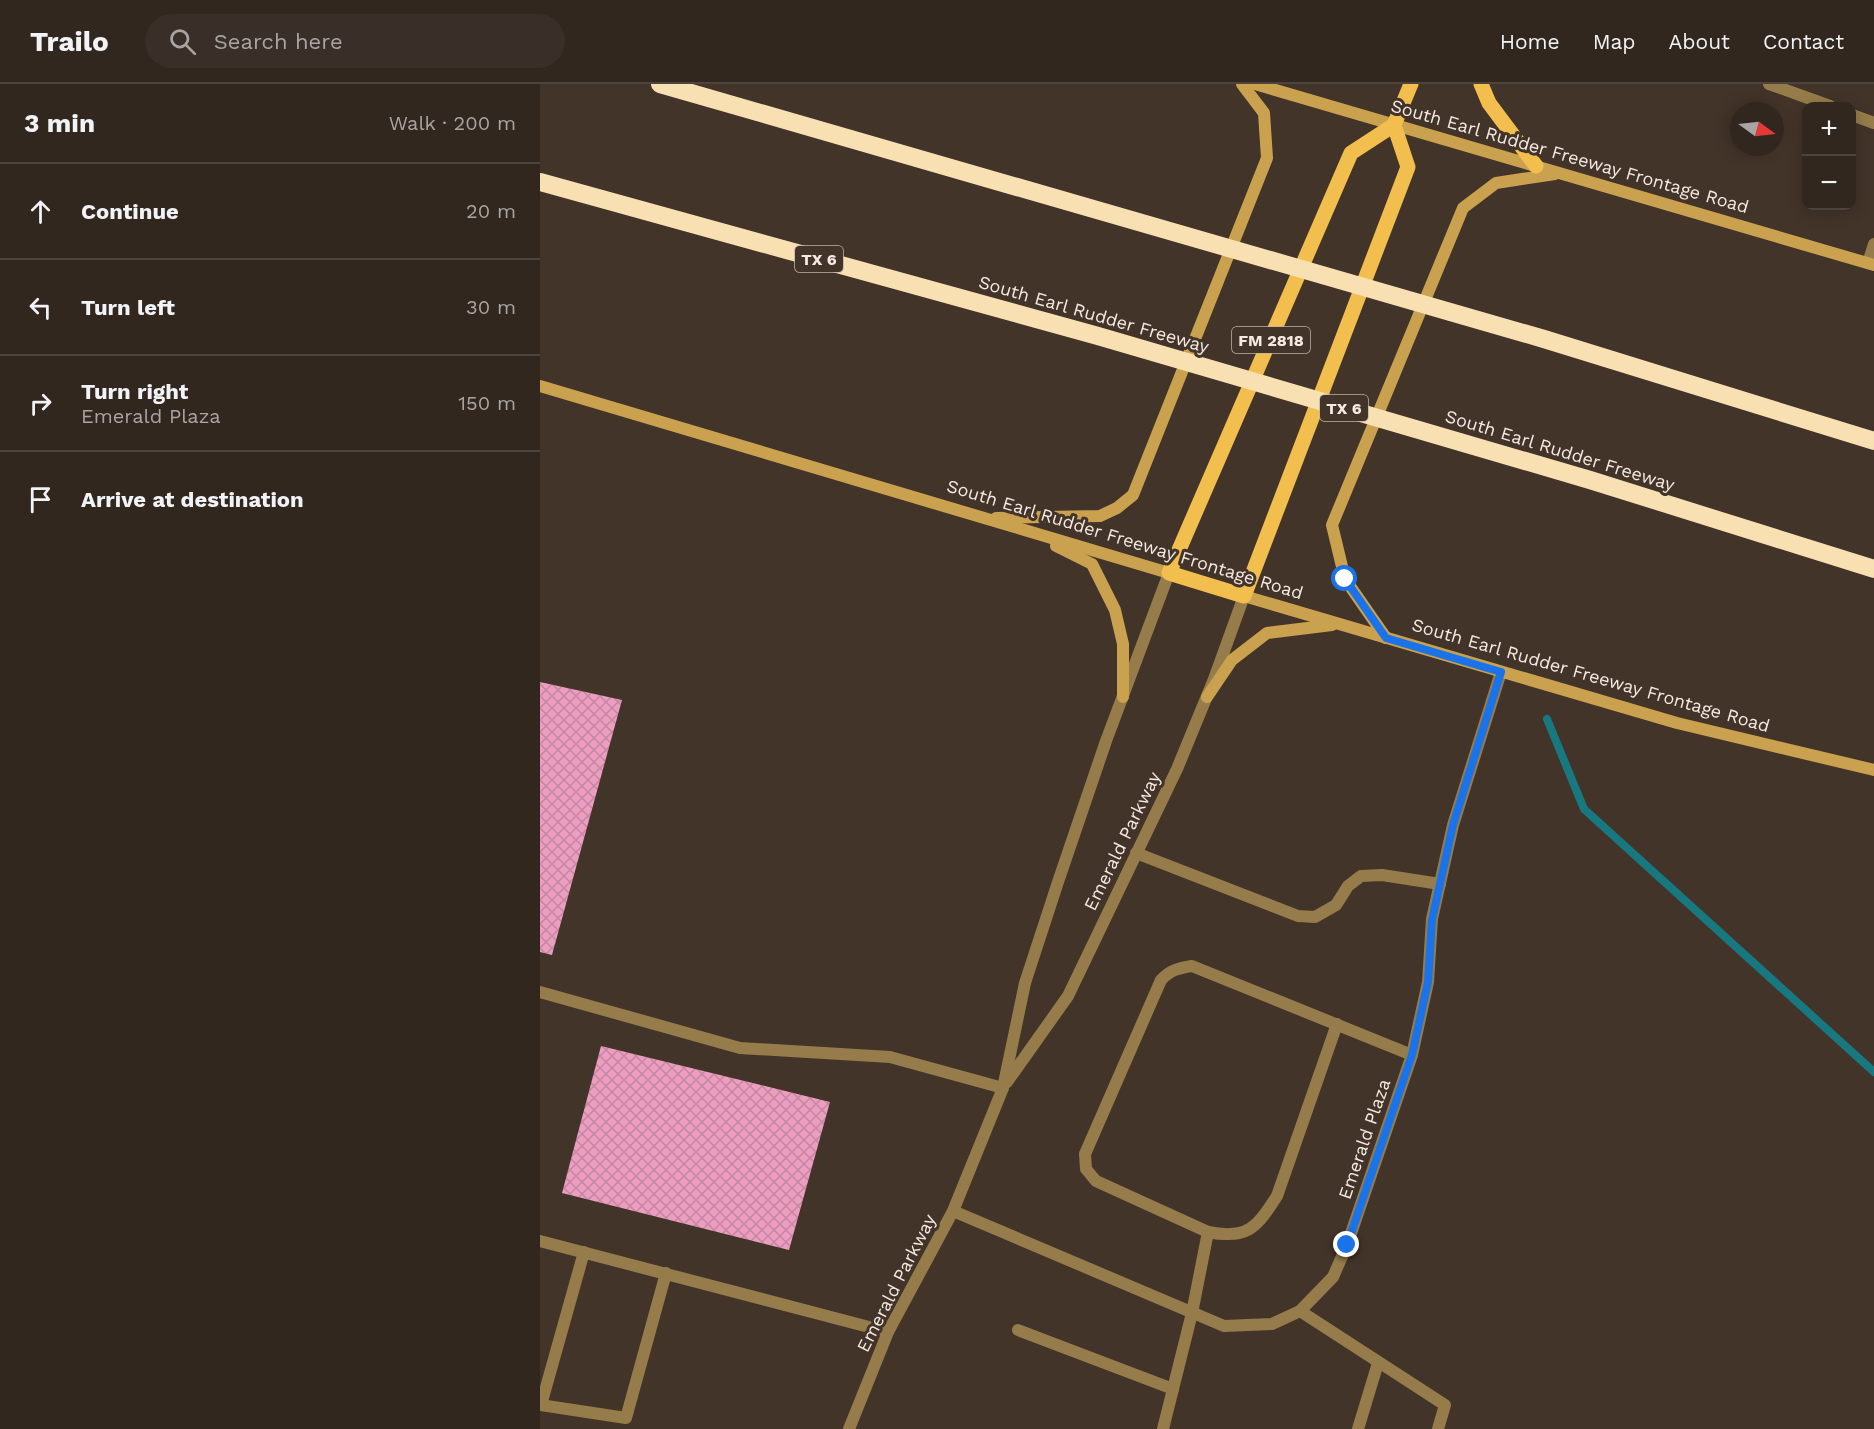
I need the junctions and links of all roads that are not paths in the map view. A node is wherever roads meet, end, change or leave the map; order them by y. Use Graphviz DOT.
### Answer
graph roads {
  1 [pos="660,84"];
  2 [pos="690,84"];
  3 [pos="1242,84"];
  4 [pos="1255,84"];
  5 [pos="1411,84"];
  6 [pos="1481,84"];
  7 [pos="1772,84"];
  8 [pos="1819,102"];
  9 [pos="754,111"];
  10 [pos="1856,117"];
  11 [pos="1874,123"];
  12 [pos="1395,125"];
  13 [pos="1536,166"];
  14 [pos="1559,173"];
  15 [pos="540,182"];
  16 [pos="1874,244"];
  17 [pos="1871,264"];
  18 [pos="540,386"];
  19 [pos="1874,441"];
  20 [pos="986,518"];
  21 [pos="1029,532"];
  22 [pos="1874,569"];
  23 [pos="1170,573"];
  24 [pos="1244,596"];
  25 [pos="1339,624"];
  26 [pos="1386,638"];
  27 [pos="1501,672"];
  28 [pos="1207,696"];
  29 [pos="1123,697"];
  30 [pos="1874,770"];
  31 [pos="1136,853"];
  32 [pos="1440,884"];
  33 [pos="540,993"];
  34 [pos="1337,1024"];
  35 [pos="1412,1055"];
  36 [pos="1003,1088"];
  37 [pos="953,1211"];
  38 [pos="1208,1232"];
  39 [pos="540,1241"];
  40 [pos="584,1252"];
  41 [pos="666,1273"];
  42 [pos="1300,1311"];
  43 [pos="1192,1313"];
  44 [pos="1017,1330"];
  45 [pos="888,1332"];
  46 [pos="1378,1363"];
  47 [pos="1173,1389"];
  48 [pos="541,1405"];
  49 [pos="849,1429"];
  50 [pos="1163,1429"];
  51 [pos="1358,1429"];
  52 [pos="1438,1429"];
  1 -- 9 [label="highway"];
  2 -- 9 [label="highway"];
  3 -- 20 [label="main road"];
  4 -- 12 [label="main road, South Earl Rudder Freeway Frontage Road"];
  5 -- 12 [label="main road"];
  6 -- 13 [label="main road"];
  7 -- 8 [label="street"];
  9 -- 19 [label="highway"];
  10 -- 11 [label="street"];
  12 -- 13 [label="main road, South Earl Rudder Freeway Frontage Road"];
  12 -- 23 [label="main road, FM 2818"];
  12 -- 24 [label="main road, FM 2818"];
  13 -- 14 [label="main road, South Earl Rudder Freeway Frontage Road"];
  14 -- 17 [label="main road, South Earl Rudder Freeway Frontage Road"];
  14 -- 26 [label="main road"];
  15 -- 22 [label="highway, South Earl Rudder Freeway / TX 6"];
  16 -- 17 [label="street"];
  18 -- 20 [label="main road, South Earl Rudder Freeway Frontage Road"];
  20 -- 21 [label="main road, South Earl Rudder Freeway Frontage Road"];
  21 -- 23 [label="main road, South Earl Rudder Freeway Frontage Road"];
  21 -- 29 [label="main road"];
  23 -- 24 [label="main road, South Earl Rudder Freeway Frontage Road"];
  23 -- 29 [label="street, Emerald Parkway"];
  24 -- 25 [label="main road, South Earl Rudder Freeway Frontage Road"];
  24 -- 28 [label="street, Emerald Parkway"];
  25 -- 26 [label="main road, South Earl Rudder Freeway Frontage Road"];
  25 -- 28 [label="main road"];
  26 -- 27 [label="main road, South Earl Rudder Freeway Frontage Road"];
  27 -- 30 [label="main road, South Earl Rudder Freeway Frontage Road"];
  27 -- 32 [label="street, Emerald Plaza"];
  28 -- 31 [label="street, Emerald Parkway"];
  29 -- 36 [label="street, Emerald Parkway"];
  31 -- 32 [label="street"];
  31 -- 36 [label="street, Emerald Parkway"];
  32 -- 35 [label="street, Emerald Plaza"];
  33 -- 36 [label="street"];
  34 -- 35 [label="street"];
  34 -- 38 [label="street"];
  34 -- 38 [label="street"];
  35 -- 42 [label="street, Emerald Plaza"];
  36 -- 37 [label="street, Emerald Parkway"];
  37 -- 43 [label="street, Emerald Plaza"];
  37 -- 45 [label="street, Emerald Parkway"];
  38 -- 43 [label="street"];
  39 -- 40 [label="street"];
  40 -- 41 [label="street"];
  40 -- 48 [label="street"];
  41 -- 45 [label="street"];
  41 -- 48 [label="street"];
  42 -- 43 [label="street, Emerald Plaza"];
  42 -- 46 [label="street"];
  43 -- 47 [label="street"];
  44 -- 47 [label="street"];
  45 -- 49 [label="street, Emerald Parkway"];
  46 -- 51 [label="street"];
  46 -- 52 [label="street"];
  47 -- 50 [label="street"];
}
